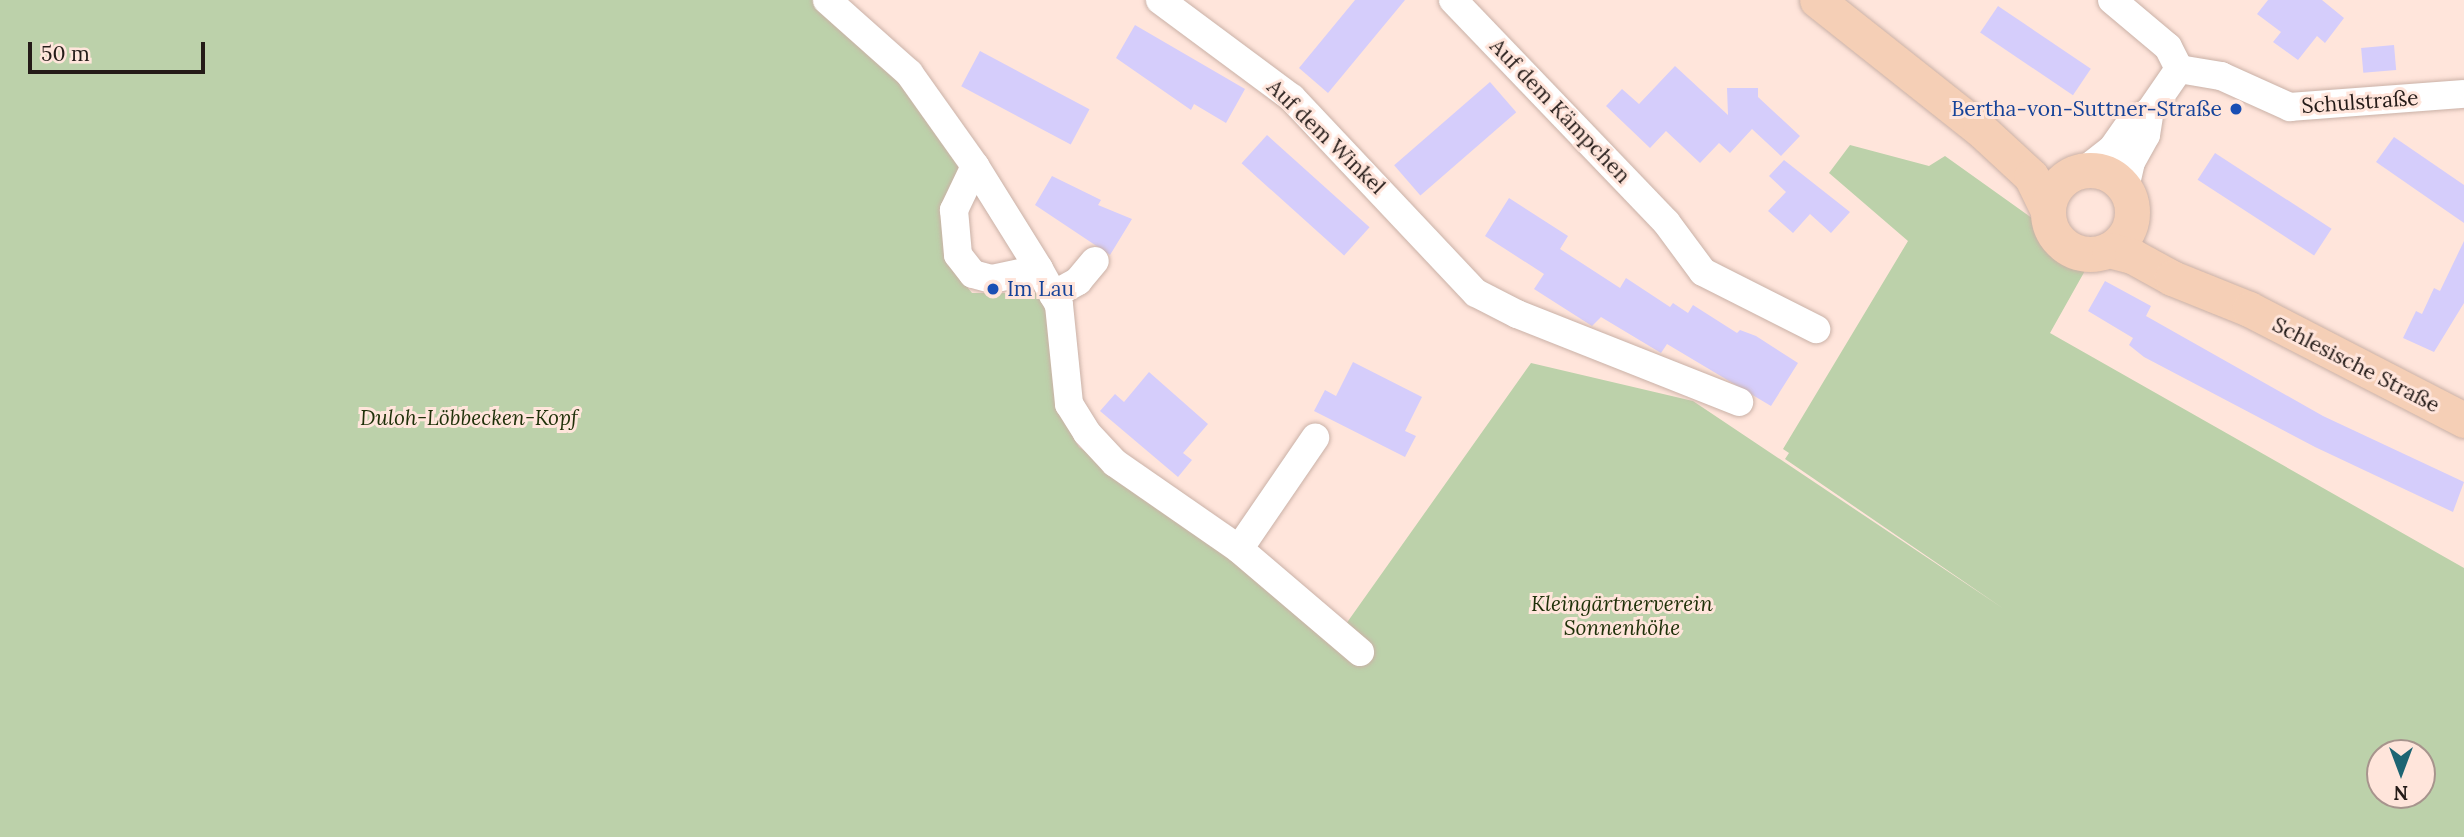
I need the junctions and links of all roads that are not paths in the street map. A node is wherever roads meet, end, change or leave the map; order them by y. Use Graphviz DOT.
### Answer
graph roads {
  1 [pos="827,0"];
  2 [pos="1160,0"];
  3 [pos="1454,0"];
  4 [pos="1817,0"];
  5 [pos="2112,0"];
  6 [pos="2179,69"];
  7 [pos="2464,94"];
  8 [pos="2150,111"];
  9 [pos="1980,128"];
  10 [pos="975,166"];
  11 [pos="2078,172"];
  12 [pos="2129,202"];
  13 [pos="2048,211"];
  14 [pos="2109,250"];
  15 [pos="1095,261"];
  16 [pos="1039,269"];
  17 [pos="1054,295"];
  18 [pos="2249,309"];
  19 [pos="1816,329"];
  20 [pos="1739,402"];
  21 [pos="2464,420"];
  22 [pos="1315,439"];
  23 [pos="1239,549"];
  24 [pos="1360,652"];
  1 -- 10 [label="street"];
  2 -- 20 [label="street, Auf dem Winkel"];
  3 -- 19 [label="street, Auf dem Kämpchen"];
  4 -- 9 [label="main road"];
  5 -- 6 [label="street"];
  6 -- 7 [label="street, Schulstraße"];
  6 -- 8 [label="street"];
  8 -- 11 [label="street"];
  8 -- 12 [label="street"];
  9 -- 11 [label="main road"];
  9 -- 13 [label="main road"];
  10 -- 16 [label="street"];
  10 -- 16 [label="street"];
  11 -- 12 [label="main road"];
  11 -- 13 [label="main road"];
  12 -- 14 [label="main road"];
  12 -- 18 [label="main road, Schlesische Straße"];
  13 -- 14 [label="main road"];
  14 -- 18 [label="main road, Schlesische Straße"];
  15 -- 17 [label="street"];
  16 -- 17 [label="street"];
  17 -- 23 [label="street"];
  18 -- 21 [label="main road, Schlesische Straße"];
  22 -- 23 [label="street"];
  23 -- 24 [label="street"];
}
